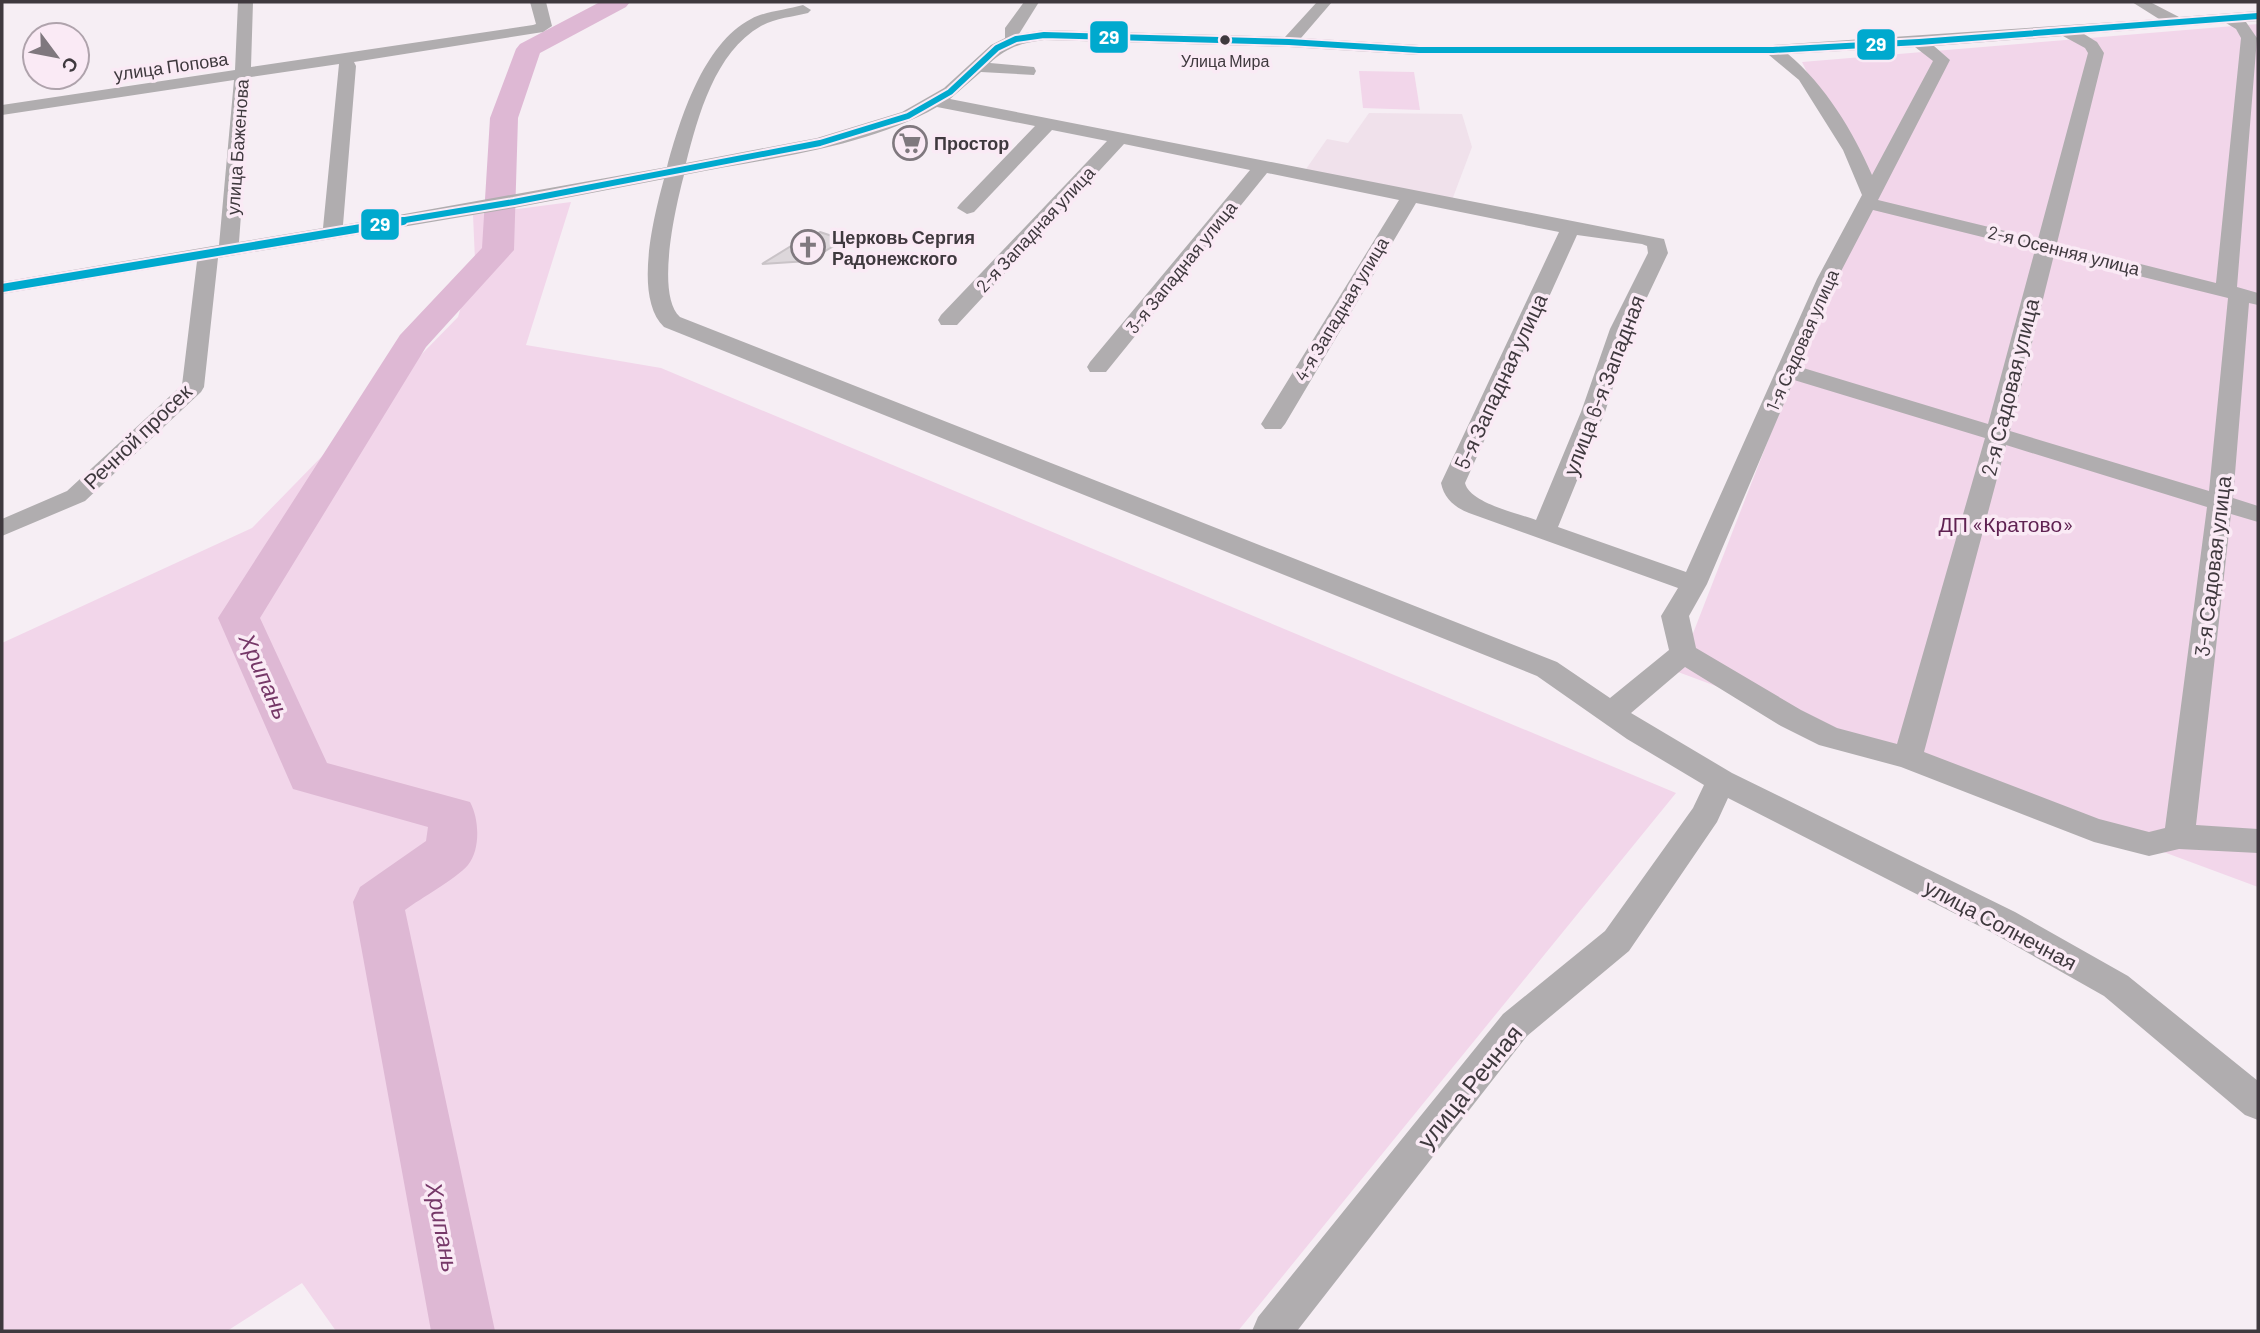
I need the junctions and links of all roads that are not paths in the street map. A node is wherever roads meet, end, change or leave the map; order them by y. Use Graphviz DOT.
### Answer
graph roads {
  1 [pos="245,2"];
  2 [pos="538,2"];
  3 [pos="1031,2"];
  4 [pos="1325,2"];
  5 [pos="2139,2"];
  6 [pos="803,10"];
  7 [pos="2258,16"];
  8 [pos="2228,18"];
  9 [pos="2176,22"];
  10 [pos="2065,30"];
  11 [pos="1016,40"];
  12 [pos="1289,42"];
  13 [pos="1919,43"];
  14 [pos="1773,50"];
  15 [pos="992,53"];
  16 [pos="345,59"];
  17 [pos="975,67"];
  18 [pos="243,75"];
  19 [pos="935,100"];
  20 [pos="2,110"];
  21 [pos="1049,122"];
  22 [pos="1119,139"];
  23 [pos="1263,166"];
  24 [pos="677,172"];
  25 [pos="1411,195"];
  26 [pos="1870,198"];
  27 [pos="967,208"];
  28 [pos="1570,228"];
  29 [pos="332,233"];
  30 [pos="2044,246"];
  31 [pos="219,251"];
  32 [pos="2,288"];
  33 [pos="2241,295"];
  34 [pos="949,320"];
  35 [pos="1098,367"];
  36 [pos="1788,371"];
  37 [pos="1273,424"];
  38 [pos="1997,436"];
  39 [pos="2220,503"];
  40 [pos="2258,514"];
  41 [pos="2,528"];
  42 [pos="1544,531"];
  43 [pos="1694,584"];
  44 [pos="1683,653"];
  45 [pos="1612,713"];
  46 [pos="1908,758"];
  47 [pos="1721,781"];
  48 [pos="2179,837"];
  49 [pos="2258,841"];
  50 [pos="2258,1102"];
  51 [pos="1272,1331"];
  1 -- 18 [label="street, улица Баженова"];
  2 -- 16 [label="street, улица Попова"];
  3 -- 11 [label="street"];
  4 -- 12 [label="street"];
  5 -- 9 [label="street"];
  6 -- 24 [label="street, улица Солнечная"];
  7 -- 8 [label="street"];
  8 -- 9 [label="street"];
  8 -- 33 [label="street, 3-я Садовая улица"];
  9 -- 10 [label="street"];
  10 -- 13 [label="street"];
  10 -- 30 [label="street, 2-я Садовая улица"];
  11 -- 12 [label="street"];
  11 -- 15 [label="street"];
  12 -- 14 [label="street"];
  13 -- 14 [label="street"];
  13 -- 26 [label="street, 1-я Садовая улица"];
  14 -- 26 [label="street"];
  15 -- 17 [label="street"];
  15 -- 17 [label="street"];
  16 -- 18 [label="street, улица Попова"];
  16 -- 29 [label="street"];
  17 -- 19 [label="street"];
  18 -- 20 [label="street, улица Попова"];
  18 -- 31 [label="street, улица Баженова"];
  19 -- 21 [label="street"];
  19 -- 24 [label="street"];
  21 -- 22 [label="street"];
  21 -- 27 [label="street"];
  22 -- 23 [label="street"];
  22 -- 34 [label="street, 2-я Западная улица"];
  23 -- 25 [label="street"];
  23 -- 35 [label="street, 3-я Западная улица"];
  24 -- 29 [label="street"];
  24 -- 45 [label="street, улица Солнечная"];
  25 -- 28 [label="street"];
  25 -- 37 [label="street, 4-я Западная улица"];
  26 -- 30 [label="street, 2-я Осенняя улица"];
  26 -- 36 [label="street, 1-я Садовая улица"];
  28 -- 42 [label="street, 5-я Западная улица"];
  28 -- 42 [label="street, улица 6-я Западная"];
  29 -- 31 [label="street"];
  30 -- 33 [label="street, 2-я Осенняя улица"];
  30 -- 38 [label="street, 2-я Садовая улица"];
  31 -- 32 [label="street"];
  31 -- 41 [label="street, Речной просек"];
  33 -- 39 [label="street, 3-я Садовая улица"];
  36 -- 38 [label="street"];
  36 -- 43 [label="street, 1-я Садовая улица"];
  38 -- 39 [label="street"];
  38 -- 46 [label="street, 2-я Садовая улица"];
  39 -- 40 [label="street"];
  39 -- 48 [label="street, 3-я Садовая улица"];
  42 -- 43 [label="street, 5-я Западная улица"];
  43 -- 44 [label="street, 1-я Садовая улица"];
  44 -- 45 [label="street"];
  44 -- 46 [label="street"];
  45 -- 47 [label="street, улица Солнечная"];
  46 -- 48 [label="street"];
  47 -- 50 [label="street, улица Солнечная"];
  47 -- 51 [label="street, улица Речная"];
  48 -- 49 [label="street"];
}
